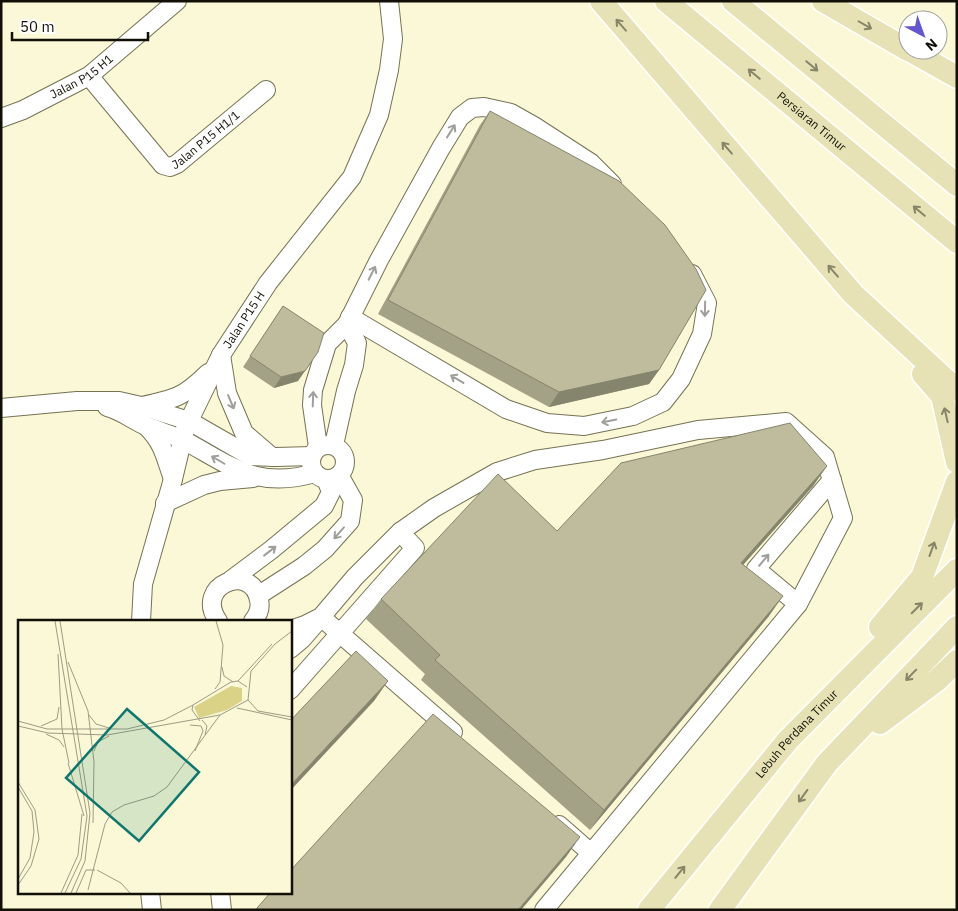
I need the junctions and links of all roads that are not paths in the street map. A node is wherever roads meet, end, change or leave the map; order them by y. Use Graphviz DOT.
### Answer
graph roads {
  1 [pos="177,1"];
  2 [pos="384,1"];
  3 [pos="389,1"];
  4 [pos="601,1"];
  5 [pos="666,1"];
  6 [pos="733,1"];
  7 [pos="823,1"];
  8 [pos="393,40"];
  9 [pos="898,44"];
  10 [pos="926,60"];
  11 [pos="89,76"];
  12 [pos="957,77"];
  13 [pos="266,90"];
  14 [pos="1,118"];
  15 [pos="957,185"];
  16 [pos="627,198"];
  17 [pos="957,242"];
  18 [pos="684,263"];
  19 [pos="854,294"];
  20 [pos="348,320"];
  21 [pos="218,360"];
  22 [pos="957,390"];
  23 [pos="87,402"];
  24 [pos="141,406"];
  25 [pos="1,408"];
  26 [pos="189,422"];
  27 [pos="144,425"];
  28 [pos="182,440"];
  29 [pos="272,457"];
  30 [pos="957,462"];
  31 [pos="324,463"];
  32 [pos="261,477"];
  33 [pos="173,479"];
  34 [pos="832,480"];
  35 [pos="957,482"];
  36 [pos="166,503"];
  37 [pos="400,532"];
  38 [pos="957,570"];
  39 [pos="231,580"];
  40 [pos="258,595"];
  41 [pos="798,604"];
  42 [pos="321,617"];
  43 [pos="141,620"];
  44 [pos="216,620"];
  45 [pos="256,620"];
  46 [pos="957,628"];
  47 [pos="291,630"];
  48 [pos="340,634"];
  49 [pos="291,648"];
  50 [pos="957,661"];
  51 [pos="291,689"];
  52 [pos="788,740"];
  53 [pos="466,743"];
  54 [pos="827,763"];
  55 [pos="547,814"];
  56 [pos="591,853"];
  57 [pos="150,894"];
  58 [pos="220,894"];
  59 [pos="152,910"];
  60 [pos="222,910"];
  61 [pos="544,910"];
  62 [pos="650,910"];
  63 [pos="720,910"];
  1 -- 11 [label="street, Jalan P15 H1"];
  2 -- 8 [label="street, Jalan P15 H"];
  3 -- 8 [label="street, Jalan P15 H"];
  19 -- 4 [label="main road, one-way"];
  17 -- 5 [label="main road, Persiaran Timur, one-way"];
  6 -- 15 [label="main road, one-way"];
  7 -- 9 [label="main road, one-way"];
  8 -- 21 [label="street, Jalan P15 H"];
  10 -- 12 [label="main road"];
  11 -- 13 [label="street, Jalan P15 H1/1"];
  11 -- 14 [label="street, Jalan P15 H1"];
  20 -- 16 [label="street, one-way"];
  18 -- 20 [label="street, one-way"];
  19 -- 22 [label="main road"];
  30 -- 19 [label="main road, one-way"];
  20 -- 31 [label="street"];
  31 -- 20 [label="street, one-way"];
  21 -- 24 [label="street"];
  21 -- 26 [label="street, Jalan P15 H"];
  21 -- 29 [label="street, one-way"];
  23 -- 24 [label="street"];
  23 -- 25 [label="street"];
  23 -- 27 [label="street"];
  24 -- 26 [label="street"];
  26 -- 28 [label="street, Jalan P15 H"];
  26 -- 29 [label="street"];
  27 -- 28 [label="street"];
  27 -- 33 [label="street"];
  32 -- 28 [label="street, one-way"];
  28 -- 33 [label="street, Jalan P15 H"];
  29 -- 31 [label="street"];
  31 -- 32 [label="street"];
  39 -- 31 [label="street, one-way"];
  31 -- 40 [label="street, one-way"];
  32 -- 36 [label="street"];
  33 -- 36 [label="street, Jalan P15 H"];
  34 -- 37 [label="street"];
  34 -- 41 [label="street"];
  41 -- 34 [label="street, one-way"];
  52 -- 35 [label="main road, one-way"];
  36 -- 43 [label="street, Jalan P15 H"];
  37 -- 42 [label="street"];
  37 -- 48 [label="street"];
  52 -- 38 [label="main road, Lebuh Perdana Timur, one-way"];
  39 -- 40 [label="street"];
  39 -- 44 [label="street"];
  40 -- 45 [label="street"];
  41 -- 56 [label="street"];
  42 -- 47 [label="street"];
  42 -- 48 [label="street"];
  42 -- 49 [label="street"];
  46 -- 54 [label="main road, one-way"];
  48 -- 51 [label="street"];
  48 -- 53 [label="street"];
  50 -- 54 [label="main road"];
  62 -- 52 [label="main road, Lebuh Perdana Timur, one-way"];
  54 -- 63 [label="main road, one-way"];
  55 -- 56 [label="street"];
  56 -- 61 [label="street"];
  57 -- 59 [label="street"];
  58 -- 60 [label="street"];
}
